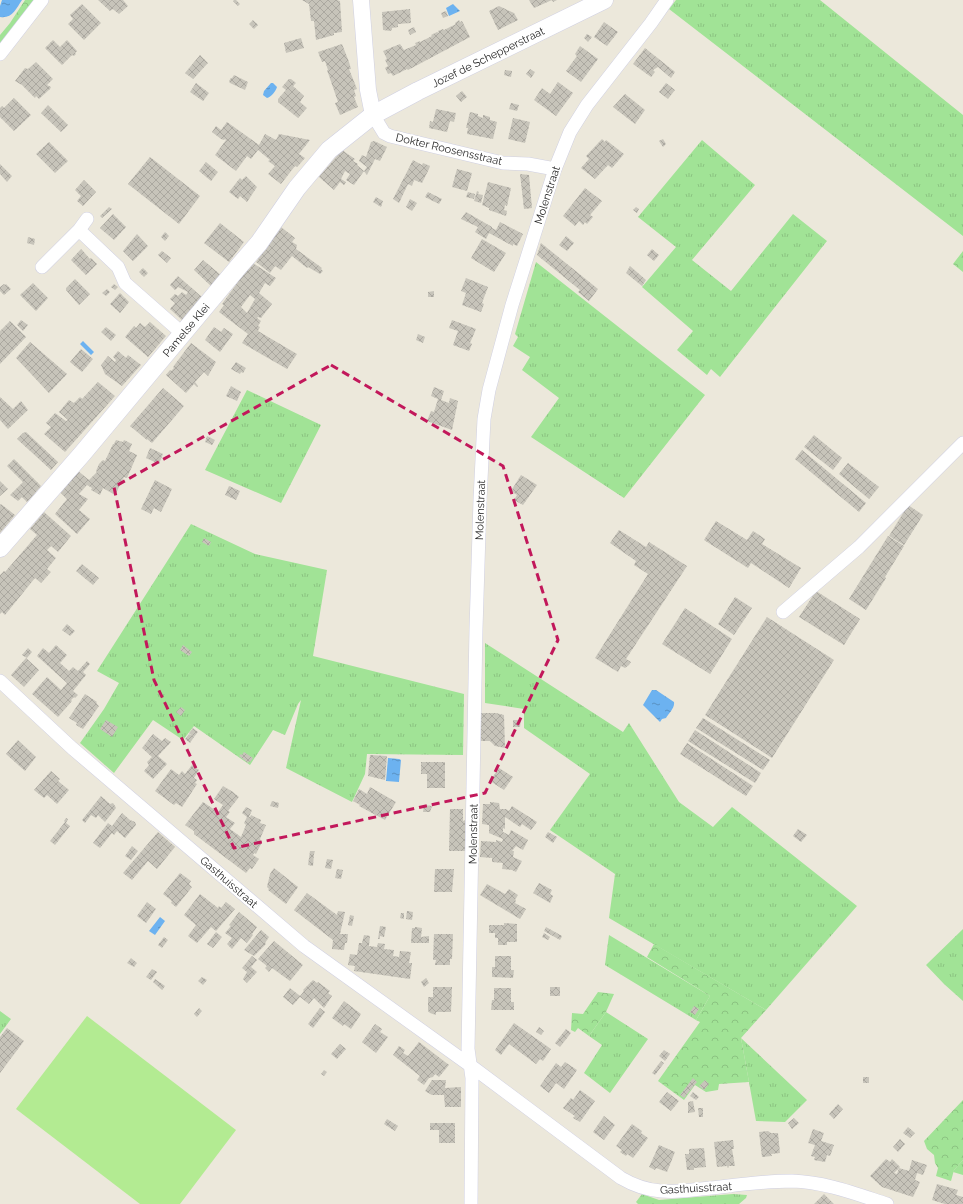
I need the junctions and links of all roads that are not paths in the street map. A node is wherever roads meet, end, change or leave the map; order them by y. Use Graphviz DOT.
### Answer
graph roads {
  1 [pos="42,0"];
  2 [pos="361,0"];
  3 [pos="604,0"];
  4 [pos="667,0"];
  5 [pos="0,54"];
  6 [pos="373,115"];
  7 [pos="555,169"];
  8 [pos="87,219"];
  9 [pos="79,230"];
  10 [pos="42,267"];
  11 [pos="183,334"];
  12 [pos="963,443"];
  13 [pos="0,548"];
  14 [pos="783,612"];
  15 [pos="0,682"];
  16 [pos="470,1066"];
  17 [pos="471,1204"];
  18 [pos="887,1204"];
  1 -- 5 [label="street"];
  2 -- 6 [label="street, Dokter Roosensstraat"];
  3 -- 6 [label="main road, Jozef de Schepperstraat"];
  4 -- 7 [label="street, Molenstraat"];
  6 -- 7 [label="street, Dokter Roosensstraat"];
  6 -- 11 [label="main road, Pamelse Klei"];
  7 -- 16 [label="street, Molenstraat"];
  8 -- 9 [label="street"];
  9 -- 10 [label="street"];
  9 -- 11 [label="street"];
  11 -- 13 [label="main road, Pamelse Klei"];
  12 -- 14 [label="street"];
  15 -- 16 [label="street, Gasthuisstraat"];
  16 -- 17 [label="street"];
  16 -- 18 [label="street, Gasthuisstraat"];
}
